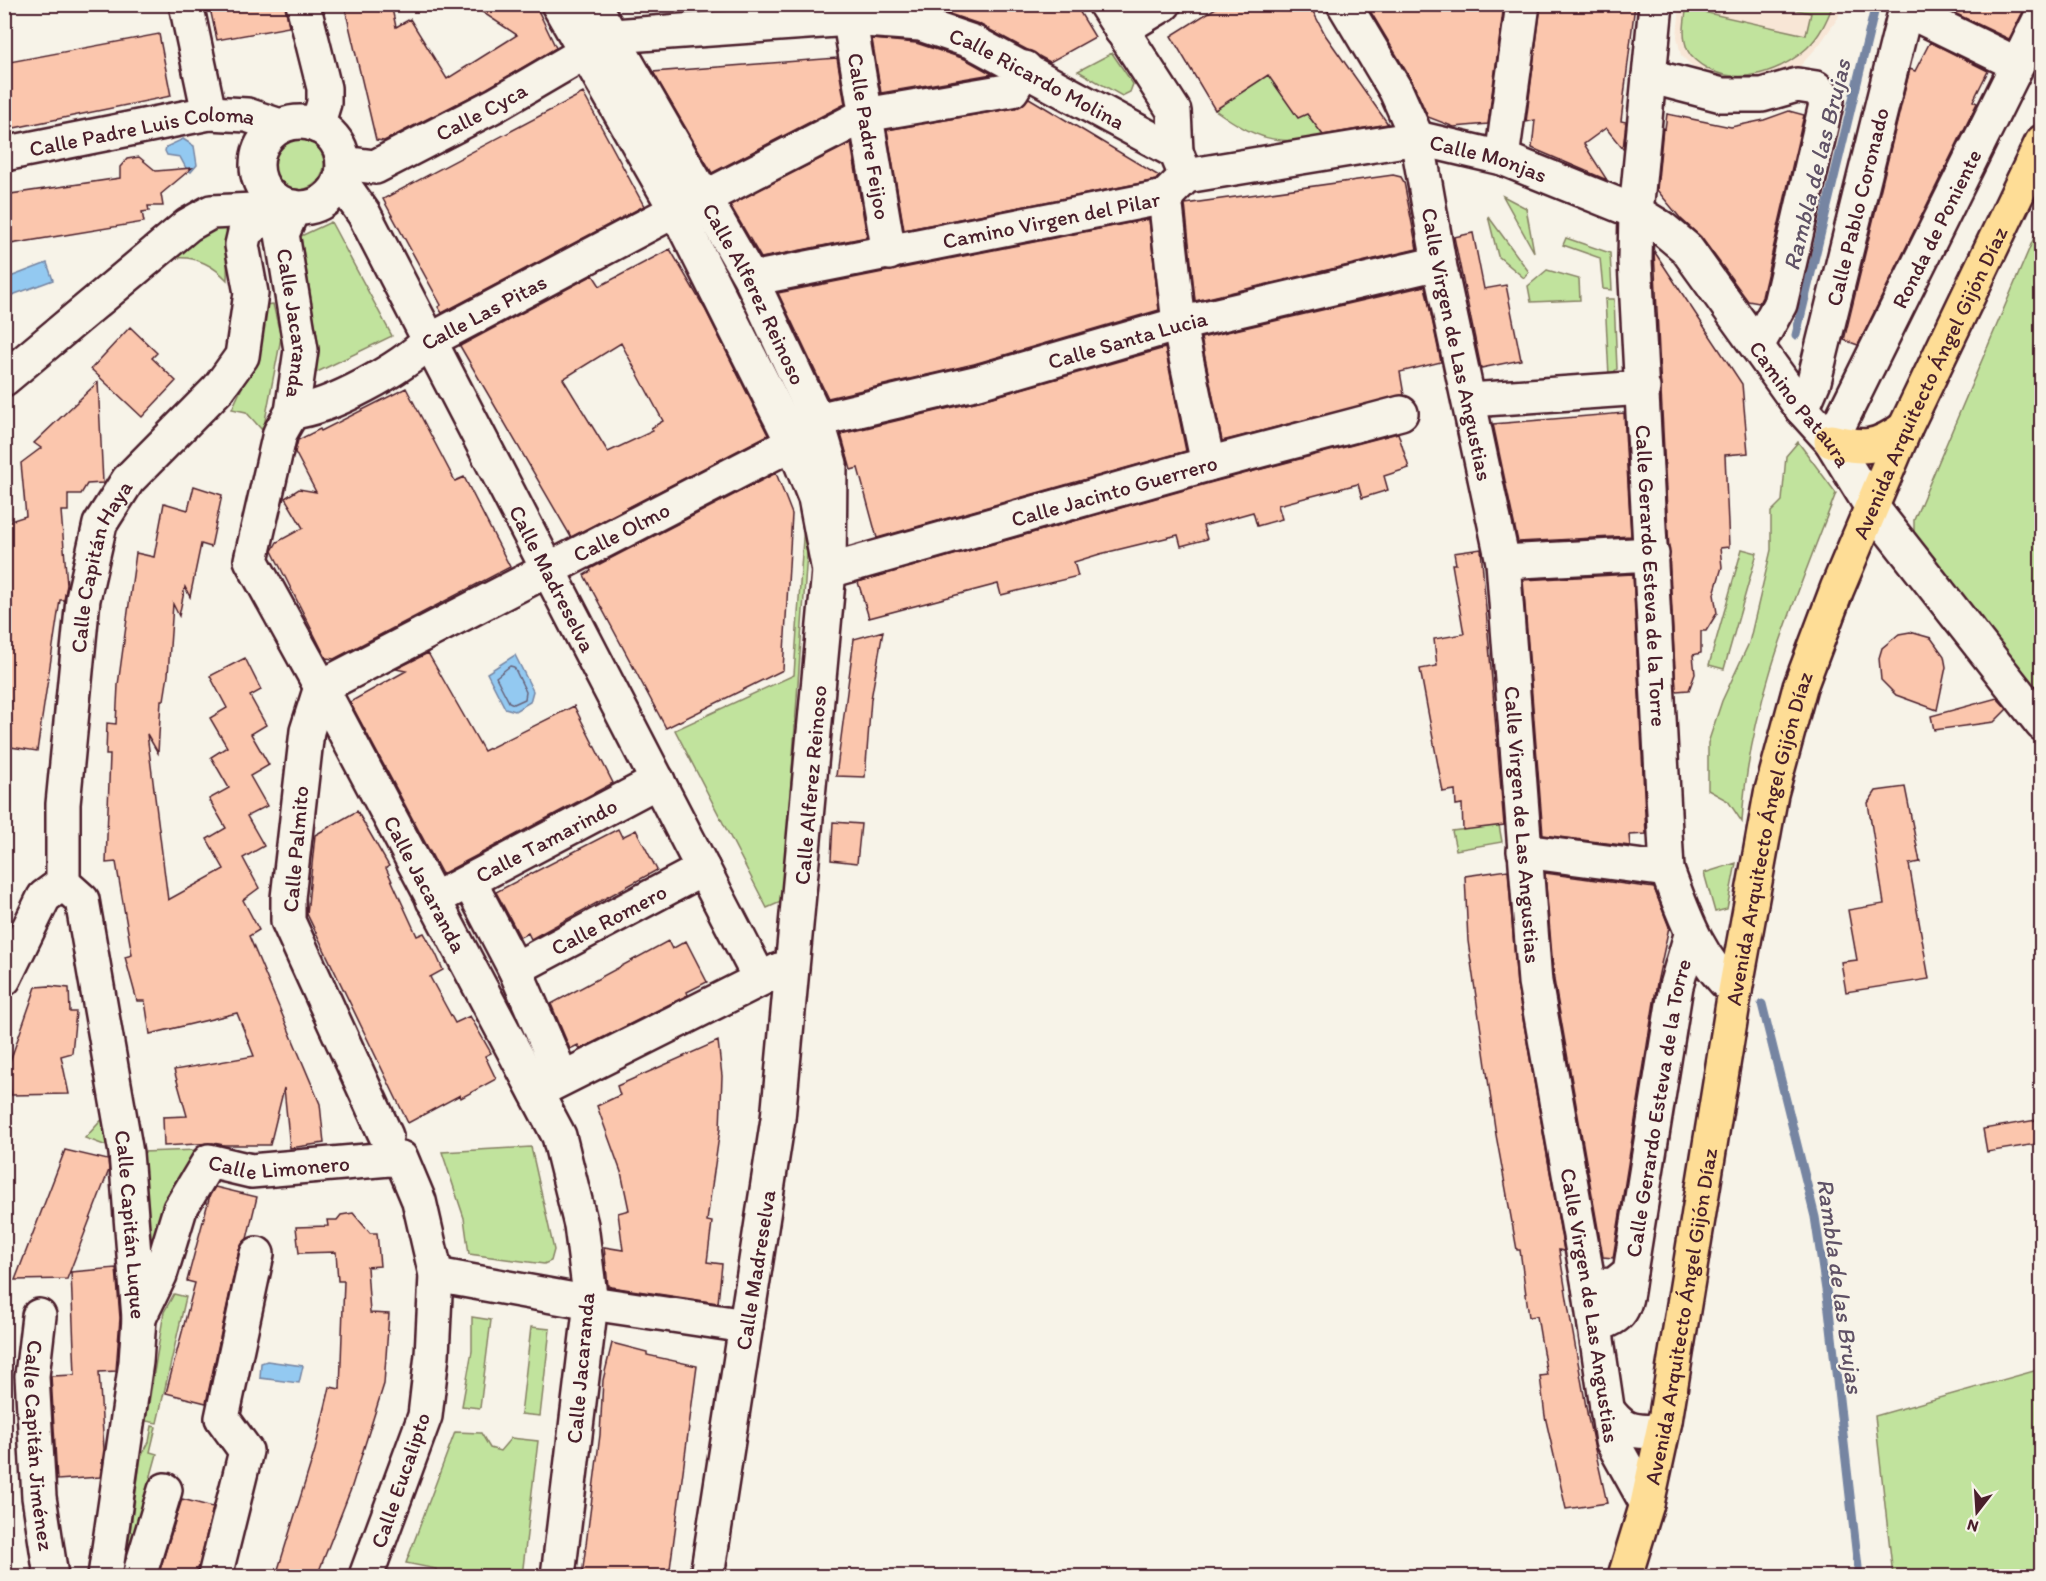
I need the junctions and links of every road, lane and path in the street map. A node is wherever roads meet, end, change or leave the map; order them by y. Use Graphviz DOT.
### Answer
graph roads {
  1 [pos="186,4"];
  2 [pos="303,4"];
  3 [pos="558,4"];
  4 [pos="593,4"];
  5 [pos="1164,4"];
  6 [pos="1344,4"];
  7 [pos="1523,4"];
  8 [pos="1656,4"];
  9 [pos="1907,7"];
  10 [pos="848,12"];
  11 [pos="2042,15"];
  12 [pos="1113,17"];
  13 [pos="600,44"];
  14 [pos="2017,64"];
  15 [pos="1024,68"];
  16 [pos="1649,76"];
  17 [pos="1151,78"];
  18 [pos="208,113"];
  19 [pos="865,115"];
  20 [pos="1128,125"];
  21 [pos="280,126"];
  22 [pos="317,126"];
  23 [pos="1417,138"];
  24 [pos="2042,142"];
  25 [pos="4,154"];
  26 [pos="1502,158"];
  27 [pos="341,172"];
  28 [pos="1175,175"];
  29 [pos="283,203"];
  30 [pos="690,204"];
  31 [pos="1636,212"];
  32 [pos="889,253"];
  33 [pos="1439,263"];
  34 [pos="751,279"];
  35 [pos="1179,324"];
  36 [pos="429,341"];
  37 [pos="1757,346"];
  38 [pos="4,379"];
  39 [pos="1643,388"];
  40 [pos="1470,400"];
  41 [pos="1802,409"];
  42 [pos="292,412"];
  43 [pos="1401,413"];
  44 [pos="818,420"];
  45 [pos="1905,428"];
  46 [pos="1831,441"];
  47 [pos="793,443"];
  48 [pos="1208,464"];
  49 [pos="1871,506"];
  50 [pos="1652,554"];
  51 [pos="1503,562"];
  52 [pos="550,570"];
  53 [pos="829,571"];
  54 [pos="321,687"];
  55 [pos="2042,724"];
  56 [pos="658,781"];
  57 [pos="1524,851"];
  58 [pos="704,869"];
  59 [pos="1667,870"];
  60 [pos="63,882"];
  61 [pos="470,883"];
  62 [pos="433,900"];
  63 [pos="1691,935"];
  64 [pos="794,963"];
  65 [pos="515,969"];
  66 [pos="4,979"];
  67 [pos="760,979"];
  68 [pos="1735,991"];
  69 [pos="549,1085"];
  70 [pos="386,1136"];
  71 [pos="256,1254"];
  72 [pos="1630,1272"];
  73 [pos="436,1275"];
  74 [pos="1589,1286"];
  75 [pos="591,1304"];
  76 [pos="39,1316"];
  77 [pos="139,1318"];
  78 [pos="1595,1324"];
  79 [pos="746,1326"];
  80 [pos="1607,1409"];
  81 [pos="1665,1421"];
  82 [pos="165,1490"];
  83 [pos="1647,1504"];
  84 [pos="1627,1575"];
  85 [pos="51,1576"];
  86 [pos="105,1576"];
  87 [pos="139,1576"];
  88 [pos="215,1576"];
  89 [pos="366,1576"];
  90 [pos="558,1576"];
  91 [pos="707,1576"];
  1 -- 18 [label="street"];
  2 -- 22 [label="street"];
  3 -- 13 [label="street"];
  4 -- 13 [label="street"];
  5 -- 12 [label="street"];
  6 -- 23 [label="street, Calle Monjas"];
  7 -- 26 [label="street"];
  8 -- 16 [label="street, Calle Gerardo Esteva de la Torre"];
  9 -- 14 [label="street"];
  9 -- 41 [label="street, Calle Pablo Coronado"];
  10 -- 13 [label="street, Calle Ricardo Molina"];
  10 -- 15 [label="street, Calle Ricardo Molina"];
  10 -- 19 [label="street, Calle Padre Feijoo"];
  11 -- 14 [label="street, Ronda de Poniente"];
  12 -- 17 [label="street"];
  13 -- 27 [label="street, Calle Cyca"];
  13 -- 30 [label="street, Calle Alferez Reinoso"];
  14 -- 46 [label="street, Ronda de Poniente"];
  15 -- 19 [label="street, Calle Las Pitas"];
  15 -- 20 [label="street, Calle Ricardo Molina"];
  16 -- 31 [label="street, Calle Gerardo Esteva de la Torre"];
  16 -- 37 [label="street"];
  17 -- 20 [label="street"];
  17 -- 28 [label="street"];
  18 -- 21 [label="street, Calle Padre Luis Coloma"];
  18 -- 25 [label="street, Calle Padre Luis Coloma"];
  19 -- 30 [label="street, Calle Las Pitas"];
  19 -- 32 [label="street, Calle Padre Feijoo"];
  20 -- 28 [label="street, Calle Ricardo Molina"];
  21 -- 22 [label="street"];
  21 -- 29 [label="street"];
  22 -- 27 [label="street"];
  23 -- 26 [label="street, Calle Monjas"];
  23 -- 28 [label="street, Camino Virgen del Pilar"];
  23 -- 33 [label="street, Calle Virgen de Las Angustias"];
  24 -- 45 [label="main road, Avenida Arquitecto Ángel Gijón Díaz"];
  26 -- 31 [label="street, Calle Monjas"];
  27 -- 29 [label="street"];
  27 -- 36 [label="street, Calle Madreselva"];
  28 -- 32 [label="street, Camino Virgen del Pilar"];
  28 -- 35 [label="street"];
  29 -- 38 [label="street"];
  29 -- 42 [label="street, Calle Jacaranda"];
  29 -- 60 [label="street, Calle Capitán Haya"];
  30 -- 34 [label="street, Calle Alferez Reinoso"];
  30 -- 36 [label="street, Calle Las Pitas"];
  30 -- 47 [label="street, Calle Alferez Reinoso"];
  31 -- 37 [label="street, Camino Pataura"];
  31 -- 39 [label="street, Calle Gerardo Esteva de la Torre"];
  32 -- 34 [label="street, Camino Virgen del Pilar"];
  33 -- 35 [label="street, Calle Santa Lucia"];
  33 -- 40 [label="street, Calle Virgen de Las Angustias"];
  34 -- 44 [label="street, Calle Alferez Reinoso"];
  35 -- 44 [label="street, Calle Santa Lucia"];
  35 -- 48 [label="street"];
  36 -- 42 [label="street, Calle Las Pitas"];
  36 -- 52 [label="street, Calle Madreselva"];
  37 -- 41 [label="street, Camino Pataura"];
  39 -- 40 [label="street"];
  39 -- 50 [label="street, Calle Gerardo Esteva de la Torre"];
  40 -- 51 [label="street, Calle Virgen de Las Angustias"];
  41 -- 46 [label="street, Camino Pataura"];
  42 -- 54 [label="street, Calle Jacaranda"];
  43 -- 48 [label="street, Calle Jacinto Guerrero"];
  44 -- 53 [label="street, Calle Alferez Reinoso"];
  45 -- 46 [label="main road"];
  45 -- 49 [label="main road, Avenida Arquitecto Ángel Gijón Díaz"];
  46 -- 49 [label="street, Camino Pataura"];
  47 -- 52 [label="street, Calle Olmo"];
  47 -- 53 [label="street, Calle Alferez Reinoso"];
  48 -- 53 [label="street, Calle Jacinto Guerrero"];
  49 -- 55 [label="street, Camino Pataura"];
  49 -- 68 [label="main road, Avenida Arquitecto Ángel Gijón Díaz"];
  50 -- 51 [label="street"];
  50 -- 59 [label="street, Calle Gerardo Esteva de la Torre"];
  51 -- 57 [label="street, Calle Virgen de Las Angustias"];
  52 -- 54 [label="street, Calle Olmo"];
  52 -- 56 [label="street, Calle Madreselva"];
  53 -- 64 [label="street, Calle Alferez Reinoso"];
  54 -- 62 [label="street, Calle Jacaranda"];
  54 -- 70 [label="street, Calle Palmito"];
  56 -- 58 [label="street, Calle Madreselva"];
  56 -- 61 [label="street, Calle Tamarindo"];
  57 -- 59 [label="street"];
  57 -- 74 [label="street, Calle Virgen de Las Angustias"];
  58 -- 65 [label="street, Calle Romero"];
  58 -- 67 [label="street, Calle Madreselva"];
  59 -- 63 [label="street, Calle Gerardo Esteva de la Torre"];
  60 -- 66 [label="street"];
  60 -- 77 [label="street, Calle Capitán Luque"];
  61 -- 62 [label="street, Calle Tamarindo"];
  61 -- 65 [label="street, Calle Jacaranda"];
  62 -- 69 [label="street, Calle Jacaranda"];
  63 -- 68 [label="street, Calle Gerardo Esteva de la Torre"];
  63 -- 72 [label="street, Calle Gerardo Esteva de la Torre"];
  64 -- 67 [label="street"];
  64 -- 79 [label="street, Calle Madreselva"];
  65 -- 69 [label="street, Calle Jacaranda"];
  67 -- 69 [label="street"];
  68 -- 81 [label="main road, Avenida Arquitecto Ángel Gijón Díaz"];
  69 -- 75 [label="street, Calle Jacaranda"];
  71 -- 88 [label="street"];
  72 -- 74 [label="street, Calle Gerardo Esteva de la Torre"];
  72 -- 78 [label="street"];
  73 -- 75 [label="street"];
  73 -- 77 [label="street, Calle Limonero"];
  73 -- 89 [label="street, Calle Eucalipto"];
  74 -- 78 [label="street, Calle Virgen de Las Angustias"];
  75 -- 79 [label="street"];
  75 -- 90 [label="street, Calle Jacaranda"];
  76 -- 85 [label="street, Calle Capitán Jiménez"];
  77 -- 86 [label="street, Calle Capitán Luque"];
  78 -- 80 [label="street, Calle Virgen de Las Angustias"];
  79 -- 91 [label="street, Calle Madreselva"];
  80 -- 81 [label="street"];
  80 -- 83 [label="street, Calle Virgen de Las Angustias"];
  81 -- 83 [label="main road, Avenida Arquitecto Ángel Gijón Díaz"];
  82 -- 87 [label="street"];
  83 -- 84 [label="main road, Avenida Arquitecto Ángel Gijón Díaz"];
}
